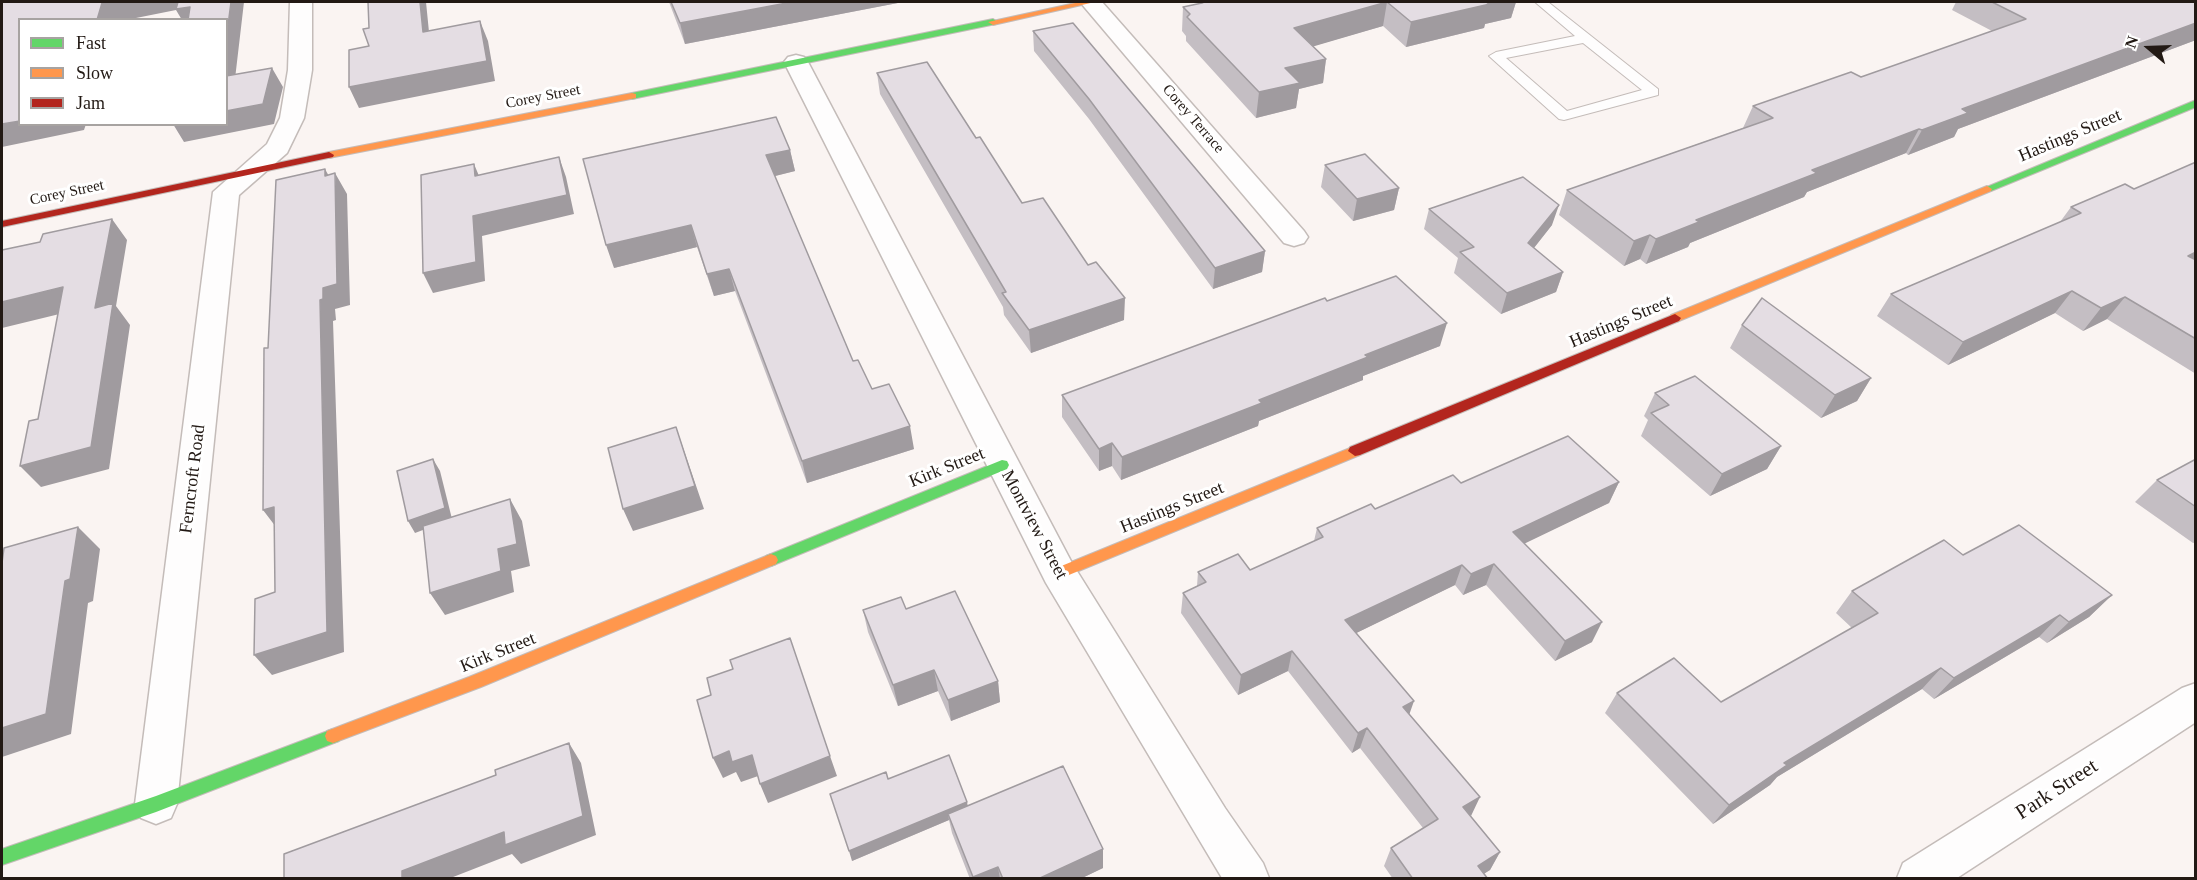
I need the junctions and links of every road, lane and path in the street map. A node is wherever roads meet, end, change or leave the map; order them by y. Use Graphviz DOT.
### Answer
graph roads {
  1 [pos="301,2"];
  2 [pos="1091,2"];
  3 [pos="1541,2"];
  4 [pos="1586,38"];
  5 [pos="796,62"];
  6 [pos="2196,103"];
  7 [pos="256,169"];
  8 [pos="2,224"];
  9 [pos="1294,237"];
  10 [pos="1002,465"];
  11 [pos="1059,573"];
  12 [pos="2196,700"];
  13 [pos="156,804"];
  14 [pos="2,857"];
  15 [pos="1247,879"];
  16 [pos="1918,879"];
  1 -- 7 [label="street, Ferncroft Road"];
  2 -- 5 [label="street, Corey Street"];
  2 -- 9 [label="street, Corey Terrace"];
  3 -- 4 [label="lane"];
  4 -- 4 [label="lane"];
  5 -- 7 [label="street, Corey Street"];
  5 -- 10 [label="street, Montview Street"];
  6 -- 11 [label="street, Hastings Street"];
  7 -- 8 [label="street, Corey Street"];
  7 -- 13 [label="street, Ferncroft Road"];
  10 -- 11 [label="street, Montview Street"];
  10 -- 13 [label="street, Kirk Street"];
  11 -- 15 [label="street, Montview Street"];
  12 -- 16 [label="street, Park Street"];
  13 -- 14 [label="street, Kirk Street"];
}
